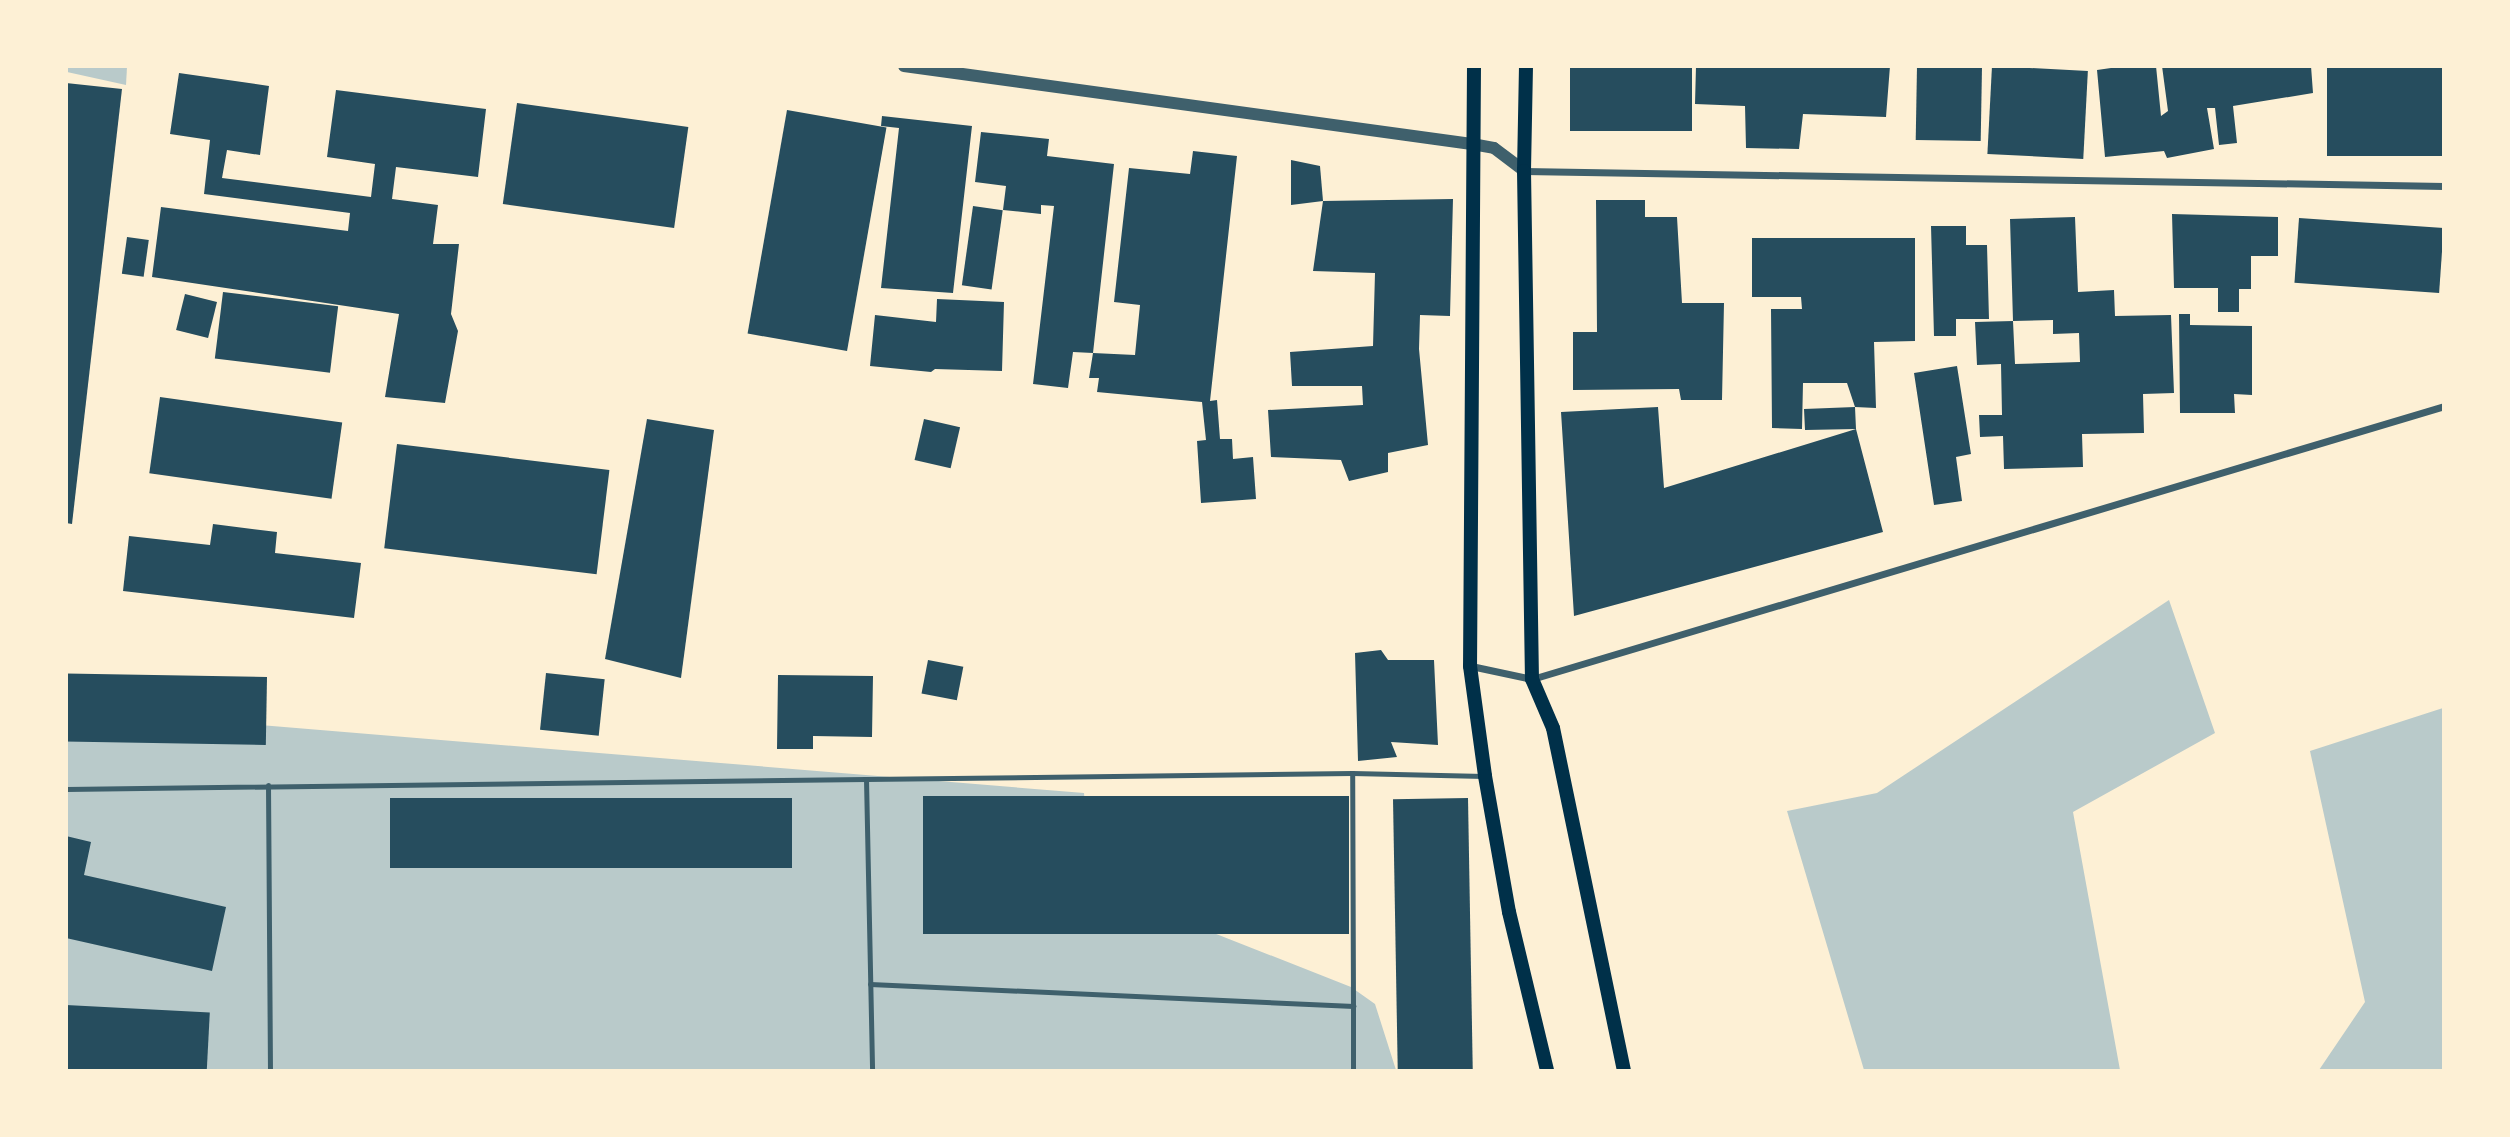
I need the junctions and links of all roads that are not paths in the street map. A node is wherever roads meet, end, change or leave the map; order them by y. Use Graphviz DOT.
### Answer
graph roads {
  1 [pos="904,66"];
  2 [pos="1474,66"];
  3 [pos="1526,66"];
  4 [pos="1472,144"];
  5 [pos="1524,171"];
  6 [pos="2444,186"];
  7 [pos="2444,405"];
  8 [pos="1470,666"];
  9 [pos="1532,679"];
  10 [pos="1352,773"];
  11 [pos="1485,776"];
  12 [pos="866,779"];
  13 [pos="268,785"];
  14 [pos="66,789"];
  15 [pos="870,984"];
  16 [pos="1353,1006"];
  17 [pos="270,1070"];
  18 [pos="872,1070"];
  19 [pos="1353,1070"];
  20 [pos="1546,1070"];
  21 [pos="1624,1070"];
  1 -- 4 [label="street"];
  2 -- 4 [label="main road"];
  3 -- 5 [label="main road"];
  4 -- 5 [label="street"];
  4 -- 8 [label="main road"];
  5 -- 6 [label="street"];
  5 -- 9 [label="main road"];
  7 -- 9 [label="street"];
  8 -- 9 [label="street"];
  8 -- 11 [label="main road"];
  9 -- 21 [label="main road"];
  10 -- 11 [label="lane"];
  10 -- 12 [label="lane"];
  10 -- 16 [label="lane"];
  11 -- 20 [label="main road"];
  12 -- 13 [label="lane"];
  12 -- 15 [label="lane"];
  13 -- 14 [label="lane"];
  13 -- 17 [label="lane"];
  15 -- 16 [label="lane"];
  15 -- 18 [label="lane"];
  16 -- 19 [label="lane"];
}
